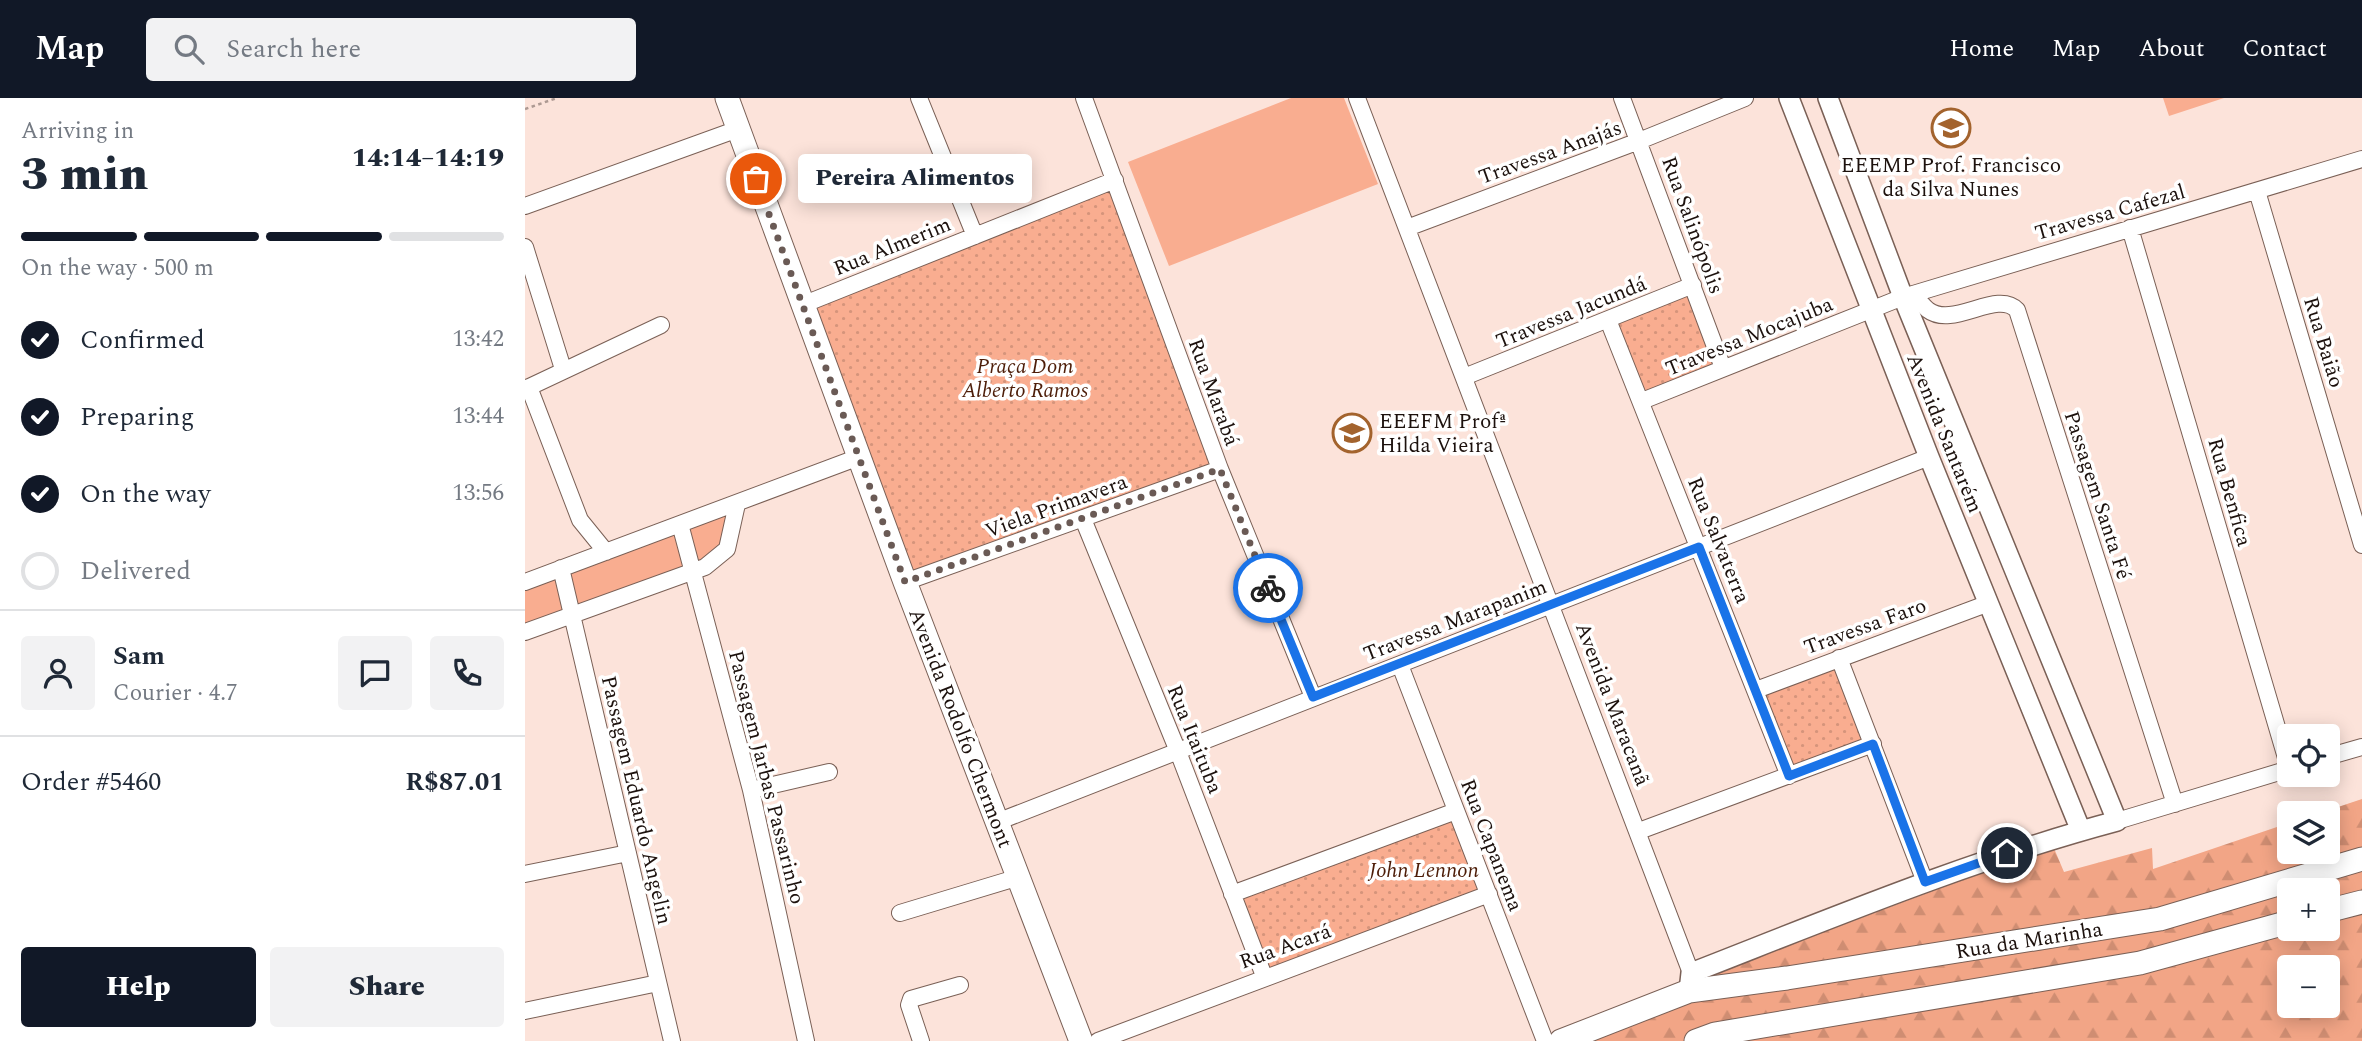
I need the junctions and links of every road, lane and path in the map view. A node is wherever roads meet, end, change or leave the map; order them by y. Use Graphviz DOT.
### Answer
graph roads {
  1 [pos="557,98"];
  2 [pos="727,98"];
  3 [pos="919,98"];
  4 [pos="1084,98"];
  5 [pos="1357,98"];
  6 [pos="1622,98"];
  7 [pos="1745,98"];
  8 [pos="1789,98"];
  9 [pos="1828,98"];
  10 [pos="525,109"];
  11 [pos="738,129"];
  12 [pos="1639,141"];
  13 [pos="2362,159"];
  14 [pos="1115,180"];
  15 [pos="2257,191"];
  16 [pos="525,206"];
  17 [pos="1407,228"];
  18 [pos="2130,228"];
  19 [pos="975,236"];
  20 [pos="525,247"];
  21 [pos="1693,285"];
  22 [pos="1908,295"];
  23 [pos="802,305"];
  24 [pos="1871,310"];
  25 [pos="1608,320"];
  26 [pos="661,325"];
  27 [pos="1723,368"];
  28 [pos="563,369"];
  29 [pos="1464,377"];
  30 [pos="527,388"];
  31 [pos="1642,401"];
  32 [pos="859,457"];
  33 [pos="1929,457"];
  34 [pos="1220,469"];
  35 [pos="737,504"];
  36 [pos="1083,519"];
  37 [pos="680,524"];
  38 [pos="2362,545"];
  39 [pos="1699,547"];
  40 [pos="606,552"];
  41 [pos="561,568"];
  42 [pos="694,570"];
  43 [pos="525,582"];
  44 [pos="905,582"];
  45 [pos="1989,603"];
  46 [pos="1553,604"];
  47 [pos="572,615"];
  48 [pos="525,632"];
  49 [pos="1839,658"];
  50 [pos="1399,665"];
  51 [pos="1756,690"];
  52 [pos="1313,697"];
  53 [pos="2277,727"];
  54 [pos="1873,744"];
  55 [pos="2362,747"];
  56 [pos="1177,749"];
  57 [pos="2340,753"];
  58 [pos="829,772"];
  59 [pos="2097,772"];
  60 [pos="2277,772"];
  61 [pos="1789,776"];
  62 [pos="2062,783"];
  63 [pos="751,790"];
  64 [pos="2175,804"];
  65 [pos="1457,811"];
  66 [pos="2117,821"];
  67 [pos="997,822"];
  68 [pos="1639,831"];
  69 [pos="2081,831"];
  70 [pos="628,853"];
  71 [pos="2362,859"];
  72 [pos="525,874"];
  73 [pos="1019,877"];
  74 [pos="1925,882"];
  75 [pos="1233,894"];
  76 [pos="1489,894"];
  77 [pos="2362,902"];
  78 [pos="2340,908"];
  79 [pos="900,913"];
  80 [pos="2277,925"];
  81 [pos="1264,976"];
  82 [pos="1690,982"];
  83 [pos="658,983"];
  84 [pos="960,985"];
  85 [pos="525,1011"];
  86 [pos="671,1041"];
  87 [pos="806,1041"];
  88 [pos="921,1041"];
  89 [pos="1081,1041"];
  90 [pos="1098,1041"];
  91 [pos="1545,1041"];
  92 [pos="1561,1041"];
  93 [pos="1696,1041"];
  1 -- 10 [label="path"];
  2 -- 11 [label="main road, Avenida Rodolfo Chermont"];
  3 -- 19 [label="street"];
  4 -- 14 [label="street, Rua Marabá"];
  5 -- 17 [label="street, Avenida Maracanã"];
  6 -- 12 [label="street, Rua Salinópolis"];
  7 -- 12 [label="street, Travessa Anajás"];
  8 -- 24 [label="street, Avenida Santarém"];
  9 -- 22 [label="street, Avenida Santarém"];
  11 -- 16 [label="street"];
  11 -- 23 [label="main road, Avenida Rodolfo Chermont"];
  12 -- 17 [label="street, Travessa Anajás"];
  12 -- 21 [label="street, Rua Salinópolis"];
  13 -- 15 [label="street, Travessa Cafezal"];
  14 -- 19 [label="street, Rua Almerim"];
  14 -- 34 [label="street, Rua Marabá"];
  15 -- 18 [label="street, Travessa Cafezal"];
  15 -- 38 [label="street, Rua Baião"];
  17 -- 29 [label="street, Avenida Maracanã"];
  18 -- 22 [label="street, Travessa Cafezal"];
  18 -- 53 [label="street, Rua Benfica"];
  19 -- 23 [label="street, Rua Almerim"];
  20 -- 28 [label="street"];
  21 -- 25 [label="street, Travessa Jacundá"];
  21 -- 27 [label="street, Rua Salinópolis"];
  22 -- 24 [label="street, Travessa Cafezal"];
  22 -- 59 [label="street, Avenida Santarém"];
  22 -- 64 [label="street, Passagem Santa Fé"];
  23 -- 32 [label="main road, Avenida Rodolfo Chermont"];
  24 -- 27 [label="street, Travessa Mocajuba"];
  24 -- 33 [label="street, Avenida Santarém"];
  25 -- 29 [label="street, Travessa Jacundá"];
  25 -- 31 [label="street, Rua Salvaterra"];
  26 -- 28 [label="street"];
  27 -- 31 [label="street, Travessa Mocajuba"];
  28 -- 30 [label="street"];
  29 -- 46 [label="street, Avenida Maracanã"];
  30 -- 40 [label="street"];
  31 -- 39 [label="street, Rua Salvaterra"];
  32 -- 35 [label="street"];
  32 -- 44 [label="main road, Avenida Rodolfo Chermont"];
  33 -- 39 [label="street, Travessa Marapanim"];
  33 -- 45 [label="street, Avenida Santarém"];
  34 -- 36 [label="street, Viela Primavera"];
  34 -- 52 [label="street, Rua Marabá"];
  35 -- 37 [label="street"];
  35 -- 42 [label="street"];
  36 -- 44 [label="street, Viela Primavera"];
  36 -- 56 [label="street, Rua Itaituba"];
  37 -- 40 [label="street"];
  37 -- 42 [label="street, Passagem Jarbas Passarinho"];
  39 -- 46 [label="street, Travessa Marapanim"];
  39 -- 51 [label="street, Rua Salvaterra"];
  40 -- 41 [label="street"];
  41 -- 43 [label="street"];
  41 -- 47 [label="street, Passagem Eduardo Angelin"];
  42 -- 47 [label="street"];
  42 -- 63 [label="street, Passagem Jarbas Passarinho"];
  44 -- 67 [label="main road, Avenida Rodolfo Chermont"];
  45 -- 49 [label="street, Travessa Faro"];
  45 -- 62 [label="street, Avenida Santarém"];
  46 -- 50 [label="street, Travessa Marapanim"];
  46 -- 68 [label="street, Avenida Maracanã"];
  47 -- 48 [label="street"];
  47 -- 70 [label="street, Passagem Eduardo Angelin"];
  49 -- 51 [label="street, Travessa Faro"];
  49 -- 54 [label="street"];
  50 -- 52 [label="street, Travessa Marapanim"];
  50 -- 65 [label="street, Rua Capanema"];
  51 -- 61 [label="street, Rua Salvaterra"];
  52 -- 56 [label="street, Travessa Marapanim"];
  54 -- 61 [label="street"];
  54 -- 74 [label="street"];
  55 -- 57 [label="street"];
  56 -- 67 [label="street, Travessa Marapanim"];
  56 -- 75 [label="street, Rua Itaituba"];
  58 -- 63 [label="street"];
  59 -- 62 [label="street"];
  59 -- 66 [label="street, Avenida Santarém"];
  60 -- 64 [label="street, Rua da Marinha"];
  61 -- 68 [label="street"];
  62 -- 69 [label="street, Avenida Santarém"];
  63 -- 87 [label="street, Passagem Jarbas Passarinho"];
  64 -- 66 [label="street, Rua da Marinha"];
  65 -- 75 [label="street"];
  65 -- 76 [label="street, Rua Capanema"];
  66 -- 69 [label="street, Rua da Marinha"];
  67 -- 73 [label="main road, Avenida Rodolfo Chermont"];
  68 -- 82 [label="street, Avenida Maracanã"];
  69 -- 74 [label="street, Rua da Marinha"];
  70 -- 72 [label="street"];
  70 -- 83 [label="street, Passagem Eduardo Angelin"];
  71 -- 82 [label="main road, Rua da Marinha"];
  73 -- 79 [label="street"];
  73 -- 89 [label="main road, Avenida Rodolfo Chermont"];
  74 -- 82 [label="street, Rua da Marinha"];
  75 -- 81 [label="street, Rua Itaituba"];
  76 -- 81 [label="street, Rua Acará"];
  76 -- 91 [label="street, Rua Capanema"];
  77 -- 78 [label="main road"];
  80 -- 93 [label="main road, Rua da Marinha"];
  81 -- 90 [label="street, Rua Acará"];
  82 -- 92 [label="main road, Rua da Marinha"];
  83 -- 85 [label="street"];
  83 -- 86 [label="street, Passagem Eduardo Angelin"];
  84 -- 88 [label="street"];
}
